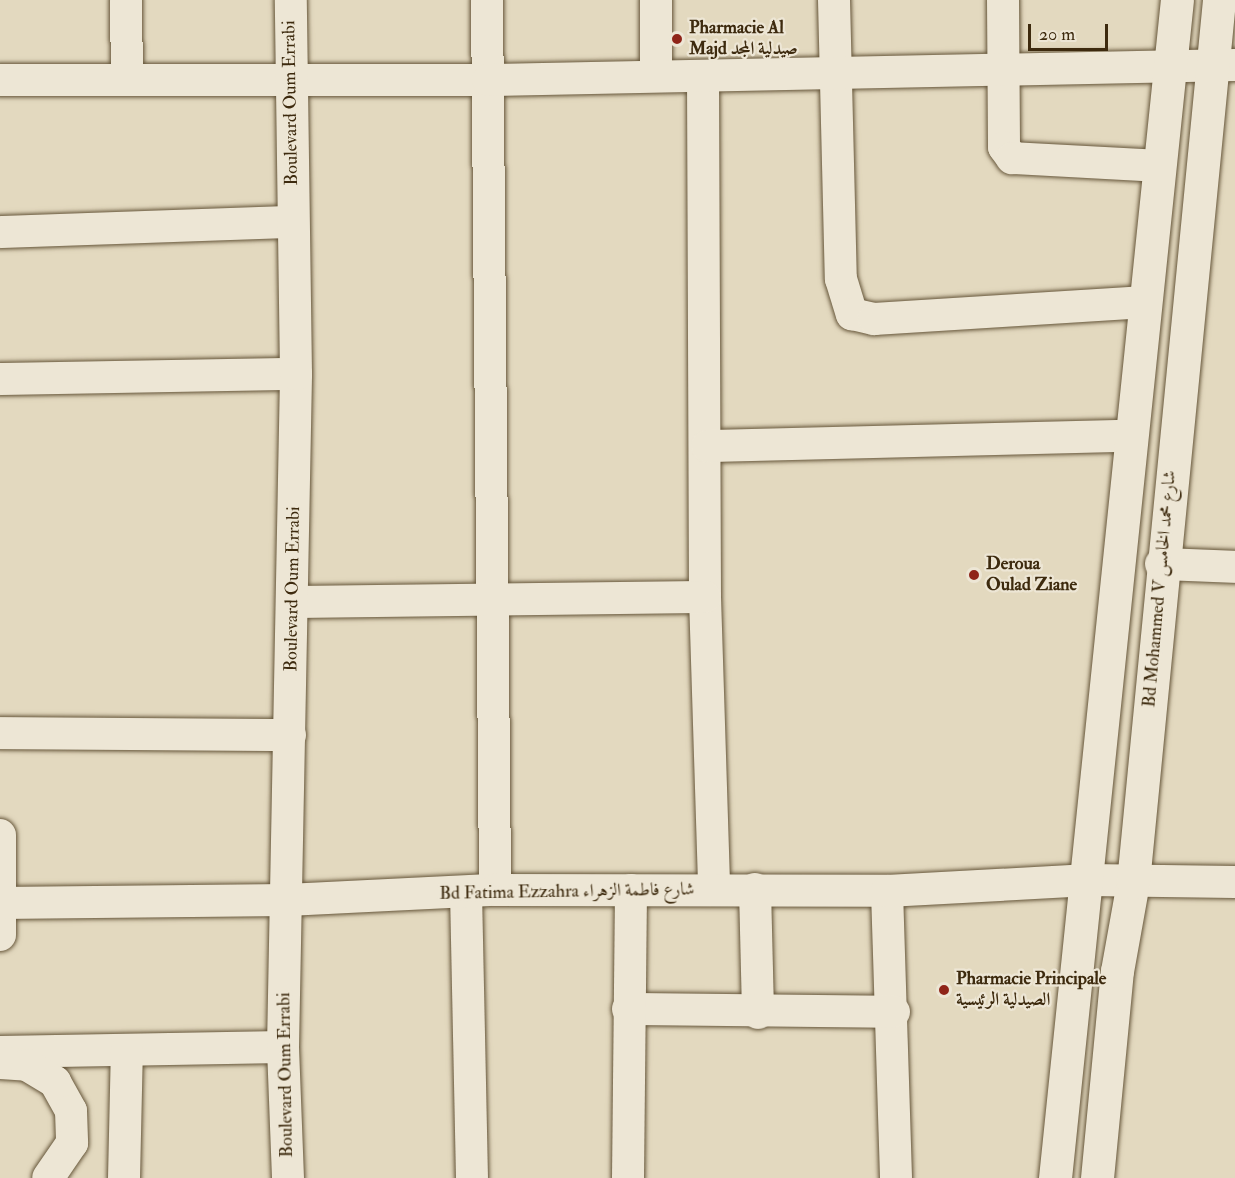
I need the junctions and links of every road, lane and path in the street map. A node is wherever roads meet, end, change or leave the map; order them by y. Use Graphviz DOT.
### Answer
graph roads {
  1 [pos="126,0"];
  2 [pos="291,0"];
  3 [pos="487,0"];
  4 [pos="656,0"];
  5 [pos="834,0"];
  6 [pos="1003,0"];
  7 [pos="1177,0"];
  8 [pos="1219,0"];
  9 [pos="1169,63"];
  10 [pos="1223,65"];
  11 [pos="1004,66"];
  12 [pos="836,70"];
  13 [pos="656,76"];
  14 [pos="703,76"];
  15 [pos="290,79"];
  16 [pos="0,80"];
  17 [pos="127,80"];
  18 [pos="488,80"];
  19 [pos="1159,166"];
  20 [pos="293,222"];
  21 [pos="0,232"];
  22 [pos="1145,302"];
  23 [pos="296,374"];
  24 [pos="0,379"];
  25 [pos="1131,436"];
  26 [pos="707,446"];
  27 [pos="1161,564"];
  28 [pos="1235,567"];
  29 [pos="705,597"];
  30 [pos="292,602"];
  31 [pos="492,602"];
  32 [pos="0,733"];
  33 [pos="290,735"];
  34 [pos="0,835"];
  35 [pos="1089,880"];
  36 [pos="1133,882"];
  37 [pos="1235,882"];
  38 [pos="755,889"];
  39 [pos="631,890"];
  40 [pos="714,890"];
  41 [pos="480,891"];
  42 [pos="887,891"];
  43 [pos="287,900"];
  44 [pos="2,903"];
  45 [pos="0,935"];
  46 [pos="628,1010"];
  47 [pos="894,1012"];
  48 [pos="758,1013"];
  49 [pos="283,1047"];
  50 [pos="127,1050"];
  51 [pos="0,1052"];
  52 [pos="0,1063"];
  53 [pos="48,1178"];
  54 [pos="124,1178"];
  55 [pos="288,1178"];
  56 [pos="472,1178"];
  57 [pos="628,1178"];
  58 [pos="896,1178"];
  59 [pos="1055,1178"];
  60 [pos="1097,1178"];
  1 -- 17 [label="street"];
  2 -- 15 [label="street, Boulevard Oum Errabi"];
  3 -- 18 [label="street"];
  4 -- 13 [label="street"];
  5 -- 12 [label="street"];
  6 -- 11 [label="street"];
  7 -- 9 [label="street"];
  8 -- 10 [label="street, Bd Mohammed V شارع محمد الخامس"];
  9 -- 10 [label="street"];
  9 -- 11 [label="street"];
  9 -- 19 [label="street"];
  10 -- 27 [label="street, Bd Mohammed V شارع محمد الخامس"];
  11 -- 12 [label="street"];
  11 -- 19 [label="street"];
  12 -- 14 [label="street"];
  12 -- 22 [label="street"];
  13 -- 14 [label="street"];
  13 -- 18 [label="street"];
  14 -- 26 [label="street"];
  15 -- 17 [label="street"];
  15 -- 18 [label="street"];
  15 -- 20 [label="street, Boulevard Oum Errabi"];
  16 -- 17 [label="street"];
  18 -- 31 [label="street"];
  19 -- 22 [label="street"];
  20 -- 21 [label="street"];
  20 -- 23 [label="street, Boulevard Oum Errabi"];
  22 -- 25 [label="street"];
  23 -- 24 [label="street"];
  23 -- 30 [label="street, Boulevard Oum Errabi"];
  25 -- 26 [label="street"];
  25 -- 35 [label="street"];
  26 -- 29 [label="street"];
  27 -- 28 [label="street"];
  27 -- 36 [label="street, Bd Mohammed V شارع محمد الخامس"];
  29 -- 31 [label="street"];
  29 -- 40 [label="street"];
  30 -- 31 [label="street"];
  30 -- 33 [label="street, Boulevard Oum Errabi"];
  31 -- 41 [label="street"];
  32 -- 33 [label="street"];
  33 -- 43 [label="street, Boulevard Oum Errabi"];
  34 -- 44 [label="street"];
  35 -- 36 [label="street, Bd Fatima Ezzahra شارع فاطمة الزهراء"];
  35 -- 42 [label="street, Bd Fatima Ezzahra شارع فاطمة الزهراء"];
  35 -- 59 [label="street"];
  36 -- 37 [label="street, Bd Fatima Ezzahra شارع فاطمة الزهراء"];
  36 -- 60 [label="street, Bd Mohammed V شارع محمد الخامس"];
  38 -- 40 [label="street, Bd Fatima Ezzahra شارع فاطمة الزهراء"];
  38 -- 42 [label="street, Bd Fatima Ezzahra شارع فاطمة الزهراء"];
  38 -- 48 [label="street"];
  39 -- 40 [label="street, Bd Fatima Ezzahra شارع فاطمة الزهراء"];
  39 -- 41 [label="street, Bd Fatima Ezzahra شارع فاطمة الزهراء"];
  39 -- 46 [label="street"];
  41 -- 43 [label="street, Bd Fatima Ezzahra شارع فاطمة الزهراء"];
  41 -- 56 [label="street"];
  42 -- 47 [label="street"];
  43 -- 44 [label="street, Bd Fatima Ezzahra شارع فاطمة الزهراء"];
  43 -- 49 [label="street, Boulevard Oum Errabi"];
  44 -- 45 [label="street"];
  46 -- 48 [label="street"];
  46 -- 57 [label="street"];
  47 -- 48 [label="street"];
  47 -- 58 [label="street"];
  49 -- 50 [label="street"];
  49 -- 55 [label="street, Boulevard Oum Errabi"];
  50 -- 51 [label="street"];
  50 -- 54 [label="street"];
  52 -- 53 [label="street"];
}
